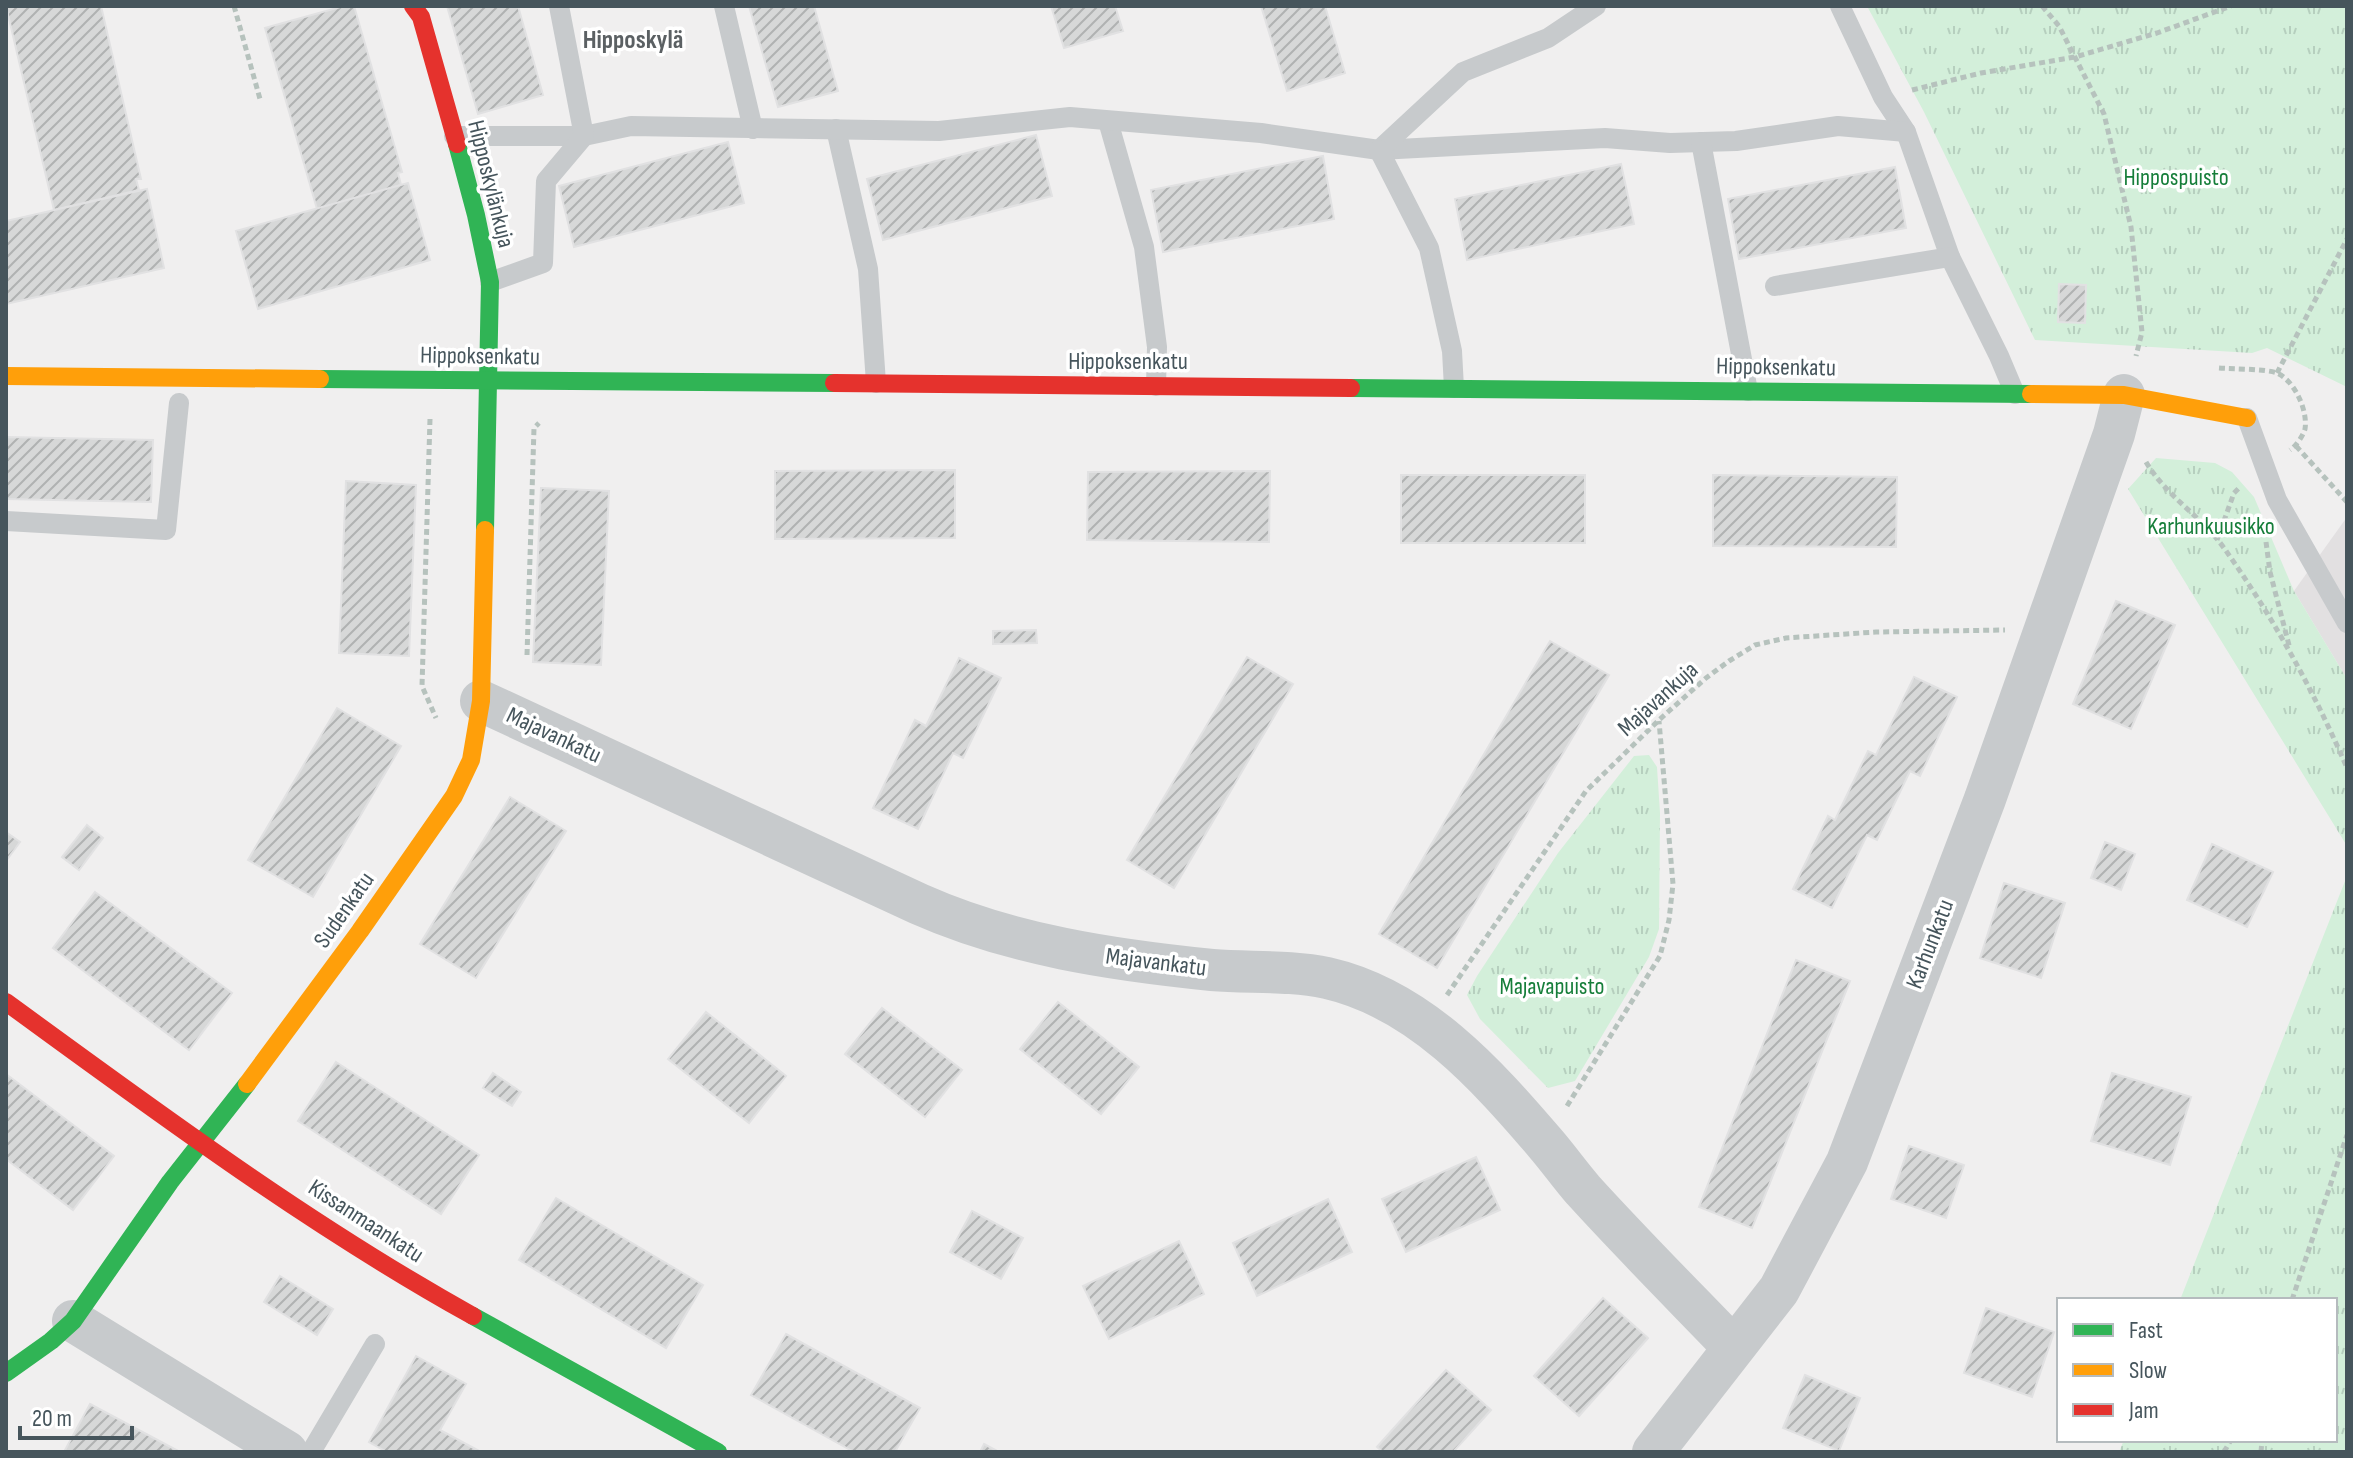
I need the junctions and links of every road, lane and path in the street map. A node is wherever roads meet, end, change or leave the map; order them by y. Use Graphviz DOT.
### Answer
graph roads {
  1 [pos="234,6"];
  2 [pos="413,6"];
  3 [pos="559,6"];
  4 [pos="724,6"];
  5 [pos="1596,6"];
  6 [pos="1840,6"];
  7 [pos="2042,6"];
  8 [pos="2231,6"];
  9 [pos="2075,57"];
  10 [pos="1883,97"];
  11 [pos="260,99"];
  12 [pos="1108,121"];
  13 [pos="753,129"];
  14 [pos="836,129"];
  15 [pos="1906,132"];
  16 [pos="454,136"];
  17 [pos="584,136"];
  18 [pos="1701,142"];
  19 [pos="1379,150"];
  20 [pos="2347,239"];
  21 [pos="1950,257"];
  22 [pos="490,282"];
  23 [pos="1775,286"];
  24 [pos="2277,373"];
  25 [pos="6,376"];
  26 [pos="2130,377"];
  27 [pos="488,380"];
  28 [pos="876,383"];
  29 [pos="1156,386"];
  30 [pos="1454,388"];
  31 [pos="1748,391"];
  32 [pos="2015,394"];
  33 [pos="179,403"];
  34 [pos="430,406"];
  35 [pos="2247,418"];
  36 [pos="2296,446"];
  37 [pos="2143,457"];
  38 [pos="2246,481"];
  39 [pos="2277,500"];
  40 [pos="2347,502"];
  41 [pos="6,521"];
  42 [pos="2217,540"];
  43 [pos="2347,623"];
  44 [pos="2043,634"];
  45 [pos="2291,654"];
  46 [pos="481,701"];
  47 [pos="1659,720"];
  48 [pos="437,722"];
  49 [pos="2347,768"];
  50 [pos="6,1002"];
  51 [pos="1427,1026"];
  52 [pos="2347,1135"];
  53 [pos="1544,1142"];
  54 [pos="202,1145"];
  55 [pos="2293,1298"];
  56 [pos="73,1321"];
  57 [pos="375,1344"];
  58 [pos="1733,1347"];
  59 [pos="6,1373"];
  60 [pos="287,1452"];
  61 [pos="311,1452"];
  62 [pos="718,1452"];
  63 [pos="1653,1452"];
  1 -- 11 [label="path"];
  2 -- 16 [label="street, Hipposkylänkuja"];
  3 -- 17 [label="lane"];
  4 -- 13 [label="lane"];
  5 -- 19 [label="lane"];
  6 -- 10 [label="lane"];
  7 -- 9 [label="path"];
  8 -- 9 [label="path"];
  9 -- 10 [label="path"];
  9 -- 26 [label="path"];
  10 -- 15 [label="lane"];
  12 -- 14 [label="lane"];
  12 -- 19 [label="lane"];
  12 -- 29 [label="lane"];
  13 -- 14 [label="lane"];
  13 -- 17 [label="lane"];
  14 -- 28 [label="lane"];
  15 -- 18 [label="lane"];
  15 -- 21 [label="lane"];
  16 -- 17 [label="lane"];
  16 -- 22 [label="street, Hipposkylänkuja"];
  17 -- 22 [label="lane"];
  18 -- 19 [label="lane"];
  18 -- 31 [label="lane"];
  19 -- 30 [label="lane"];
  20 -- 24 [label="path"];
  21 -- 23 [label="lane"];
  21 -- 32 [label="lane"];
  22 -- 27 [label="street, Hipposkylänkuja"];
  25 -- 27 [label="street, Hippoksenkatu"];
  26 -- 32 [label="street, Hippoksenkatu"];
  26 -- 35 [label="street, Hippoksenkatu"];
  26 -- 44 [label="street, Karhunkatu"];
  27 -- 28 [label="street, Hippoksenkatu"];
  27 -- 46 [label="street, Sudenkatu"];
  28 -- 29 [label="street, Hippoksenkatu"];
  29 -- 30 [label="street, Hippoksenkatu"];
  30 -- 31 [label="street, Hippoksenkatu"];
  31 -- 32 [label="street, Hippoksenkatu"];
  33 -- 41 [label="lane"];
  34 -- 48 [label="path"];
  35 -- 39 [label="lane"];
  36 -- 40 [label="path"];
  37 -- 42 [label="path"];
  38 -- 42 [label="path"];
  39 -- 43 [label="lane"];
  39 -- 45 [label="path"];
  42 -- 45 [label="path"];
  44 -- 47 [label="path, Majavankuja"];
  44 -- 58 [label="street, Karhunkatu"];
  45 -- 49 [label="path"];
  46 -- 51 [label="street, Majavankatu"];
  46 -- 54 [label="street, Sudenkatu"];
  47 -- 51 [label="path, Majavankuja"];
  47 -- 53 [label="path"];
  50 -- 54 [label="street, Kissanmaankatu"];
  51 -- 53 [label="street, Majavankatu"];
  52 -- 55 [label="path"];
  53 -- 58 [label="street, Majavankatu"];
  54 -- 56 [label="street, Sudenkatu"];
  54 -- 62 [label="street, Kissanmaankatu"];
  56 -- 59 [label="street, Sudenkatu"];
  56 -- 60 [label="street"];
  57 -- 61 [label="lane"];
  58 -- 63 [label="street, Karhunkatu"];
}
